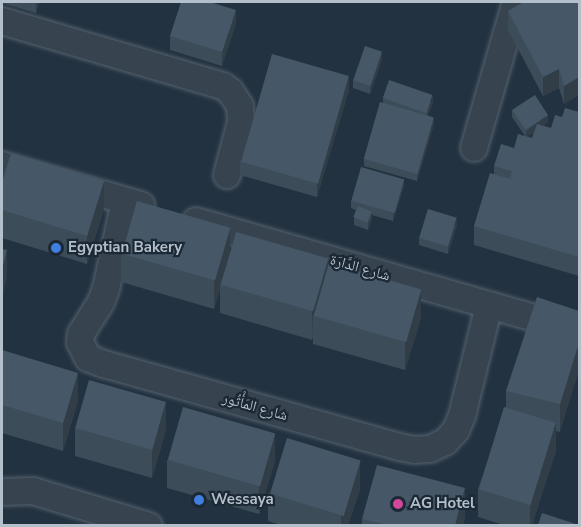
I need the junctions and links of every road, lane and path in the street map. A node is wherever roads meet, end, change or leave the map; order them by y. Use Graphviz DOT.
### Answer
graph roads {
  1 [pos="516,2"];
  2 [pos="2,21"];
  3 [pos="474,148"];
  4 [pos="2,165"];
  5 [pos="227,175"];
  6 [pos="125,201"];
  7 [pos="489,305"];
  8 [pos="579,332"];
  9 [pos="2,492"];
  10 [pos="149,525"];
  1 -- 3 [label="street"];
  2 -- 5 [label="street"];
  4 -- 6 [label="street, شارع الدَّارَة"];
  6 -- 7 [label="street, شارع الدَّارَة"];
  6 -- 7 [label="street, شارع المَأْثُور"];
  7 -- 8 [label="street, شارع الدَّارَة"];
  9 -- 10 [label="street"];
}
